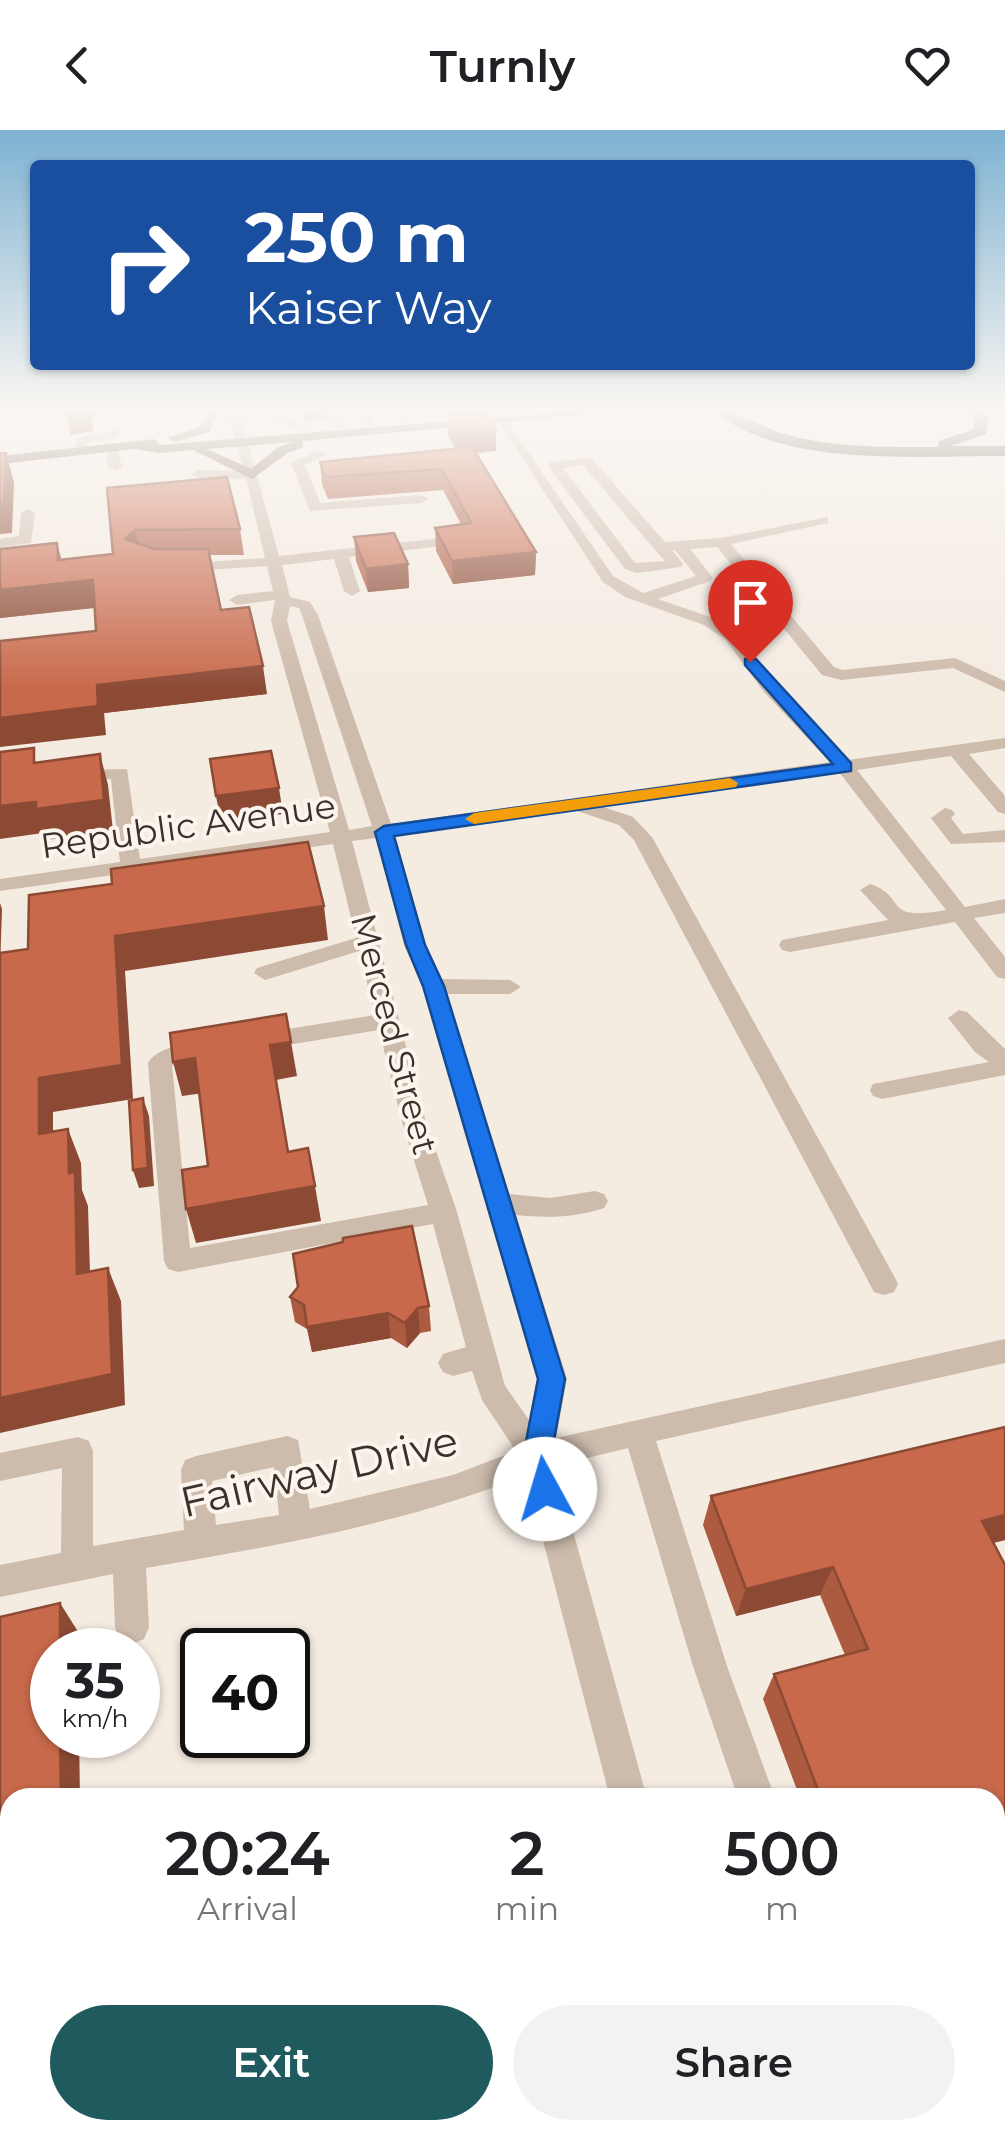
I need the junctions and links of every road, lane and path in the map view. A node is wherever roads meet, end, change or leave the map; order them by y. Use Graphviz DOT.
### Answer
graph roads {
  1 [pos="253,501"];
  2 [pos="313,501"];
  3 [pos="387,501"];
  4 [pos="417,501"];
  5 [pos="557,501"];
  6 [pos="581,501"];
  7 [pos="621,501"];
  8 [pos="28,512"];
  9 [pos="394,516"];
  10 [pos="823,520"];
  11 [pos="442,542"];
  12 [pos="721,542"];
  13 [pos="0,544"];
  14 [pos="679,545"];
  15 [pos="408,546"];
  16 [pos="660,546"];
  17 [pos="340,553"];
  18 [pos="271,560"];
  19 [pos="158,566"];
  20 [pos="352,591"];
  21 [pos="642,598"];
  22 [pos="237,600"];
  23 [pos="275,608"];
  24 [pos="1005,688"];
  25 [pos="303,705"];
  26 [pos="282,708"];
  27 [pos="1005,742"];
  28 [pos="956,750"];
  29 [pos="845,767"];
  30 [pos="62,778"];
  31 [pos="575,803"];
  32 [pos="1005,808"];
  33 [pos="945,814"];
  34 [pos="384,832"];
  35 [pos="1005,836"];
  36 [pos="341,838"];
  37 [pos="130,866"];
  38 [pos="9,890"];
  39 [pos="870,890"];
  40 [pos="1005,906"];
  41 [pos="962,916"];
  42 [pos="912,925"];
  43 [pos="368,942"];
  44 [pos="790,945"];
  45 [pos="1005,972"];
  46 [pos="265,973"];
  47 [pos="434,986"];
  48 [pos="510,987"];
  49 [pos="959,1018"];
  50 [pos="388,1021"];
  51 [pos="1005,1064"];
  52 [pos="882,1090"];
  53 [pos="595,1201"];
  54 [pos="499,1203"];
  55 [pos="444,1212"];
  56 [pos="884,1284"];
  57 [pos="1005,1351"];
  58 [pos="484,1355"];
  59 [pos="454,1363"];
  60 [pos="638,1432"];
  61 [pos="537,1457"];
  62 [pos="0,1468"];
  63 [pos="296,1527"];
  64 [pos="201,1544"];
  65 [pos="129,1555"];
  66 [pos="76,1565"];
  67 [pos="0,1581"];
  68 [pos="132,1627"];
  69 [pos="625,1788"];
  70 [pos="753,1788"];
  1 -- 18 [label="street, Merced Street"];
  2 -- 9 [label="street"];
  3 -- 9 [label="street"];
  4 -- 9 [label="street"];
  5 -- 21 [label="street"];
  6 -- 16 [label="street"];
  7 -- 16 [label="street"];
  8 -- 13 [label="street"];
  9 -- 15 [label="street"];
  10 -- 12 [label="street"];
  11 -- 15 [label="street"];
  12 -- 14 [label="street"];
  12 -- 24 [label="street"];
  14 -- 16 [label="street"];
  14 -- 21 [label="street"];
  15 -- 17 [label="street"];
  17 -- 18 [label="street"];
  17 -- 20 [label="street"];
  18 -- 19 [label="street"];
  18 -- 23 [label="street, Merced Street"];
  21 -- 29 [label="street"];
  22 -- 23 [label="street"];
  23 -- 25 [label="street, Merced Street"];
  23 -- 34 [label="street, Merced Street"];
  25 -- 26 [label="street"];
  25 -- 36 [label="street, Merced Street"];
  27 -- 28 [label="street, Republic Avenue"];
  28 -- 29 [label="street, Republic Avenue"];
  28 -- 32 [label="street"];
  29 -- 31 [label="street, Republic Avenue"];
  29 -- 41 [label="street"];
  30 -- 37 [label="street"];
  31 -- 34 [label="street, Republic Avenue"];
  31 -- 56 [label="street"];
  33 -- 35 [label="street"];
  34 -- 36 [label="street, Republic Avenue"];
  34 -- 47 [label="street, Merced Street"];
  36 -- 37 [label="street, Republic Avenue"];
  36 -- 43 [label="street, Merced Street"];
  37 -- 38 [label="street, Republic Avenue"];
  39 -- 42 [label="street"];
  40 -- 41 [label="street"];
  41 -- 42 [label="street"];
  41 -- 45 [label="street"];
  42 -- 44 [label="street"];
  43 -- 46 [label="street"];
  43 -- 50 [label="street, Merced Street"];
  47 -- 48 [label="street"];
  47 -- 54 [label="street, Merced Street"];
  49 -- 51 [label="street"];
  50 -- 55 [label="street, Merced Street"];
  50 -- 55 [label="street"];
  51 -- 52 [label="street"];
  53 -- 54 [label="street"];
  54 -- 61 [label="street, Merced Street"];
  55 -- 58 [label="street, Merced Street"];
  57 -- 60 [label="street, Fairway Drive"];
  58 -- 59 [label="street"];
  58 -- 61 [label="street, Merced Street"];
  60 -- 61 [label="street, Fairway Drive"];
  60 -- 70 [label="street"];
  61 -- 63 [label="street, Fairway Drive"];
  61 -- 69 [label="street, Merced Street"];
  62 -- 66 [label="street"];
  63 -- 64 [label="street, Fairway Drive"];
  63 -- 64 [label="street"];
  64 -- 65 [label="street, Fairway Drive"];
  65 -- 66 [label="street, Fairway Drive"];
  65 -- 68 [label="street"];
  66 -- 67 [label="street, Fairway Drive"];
}
